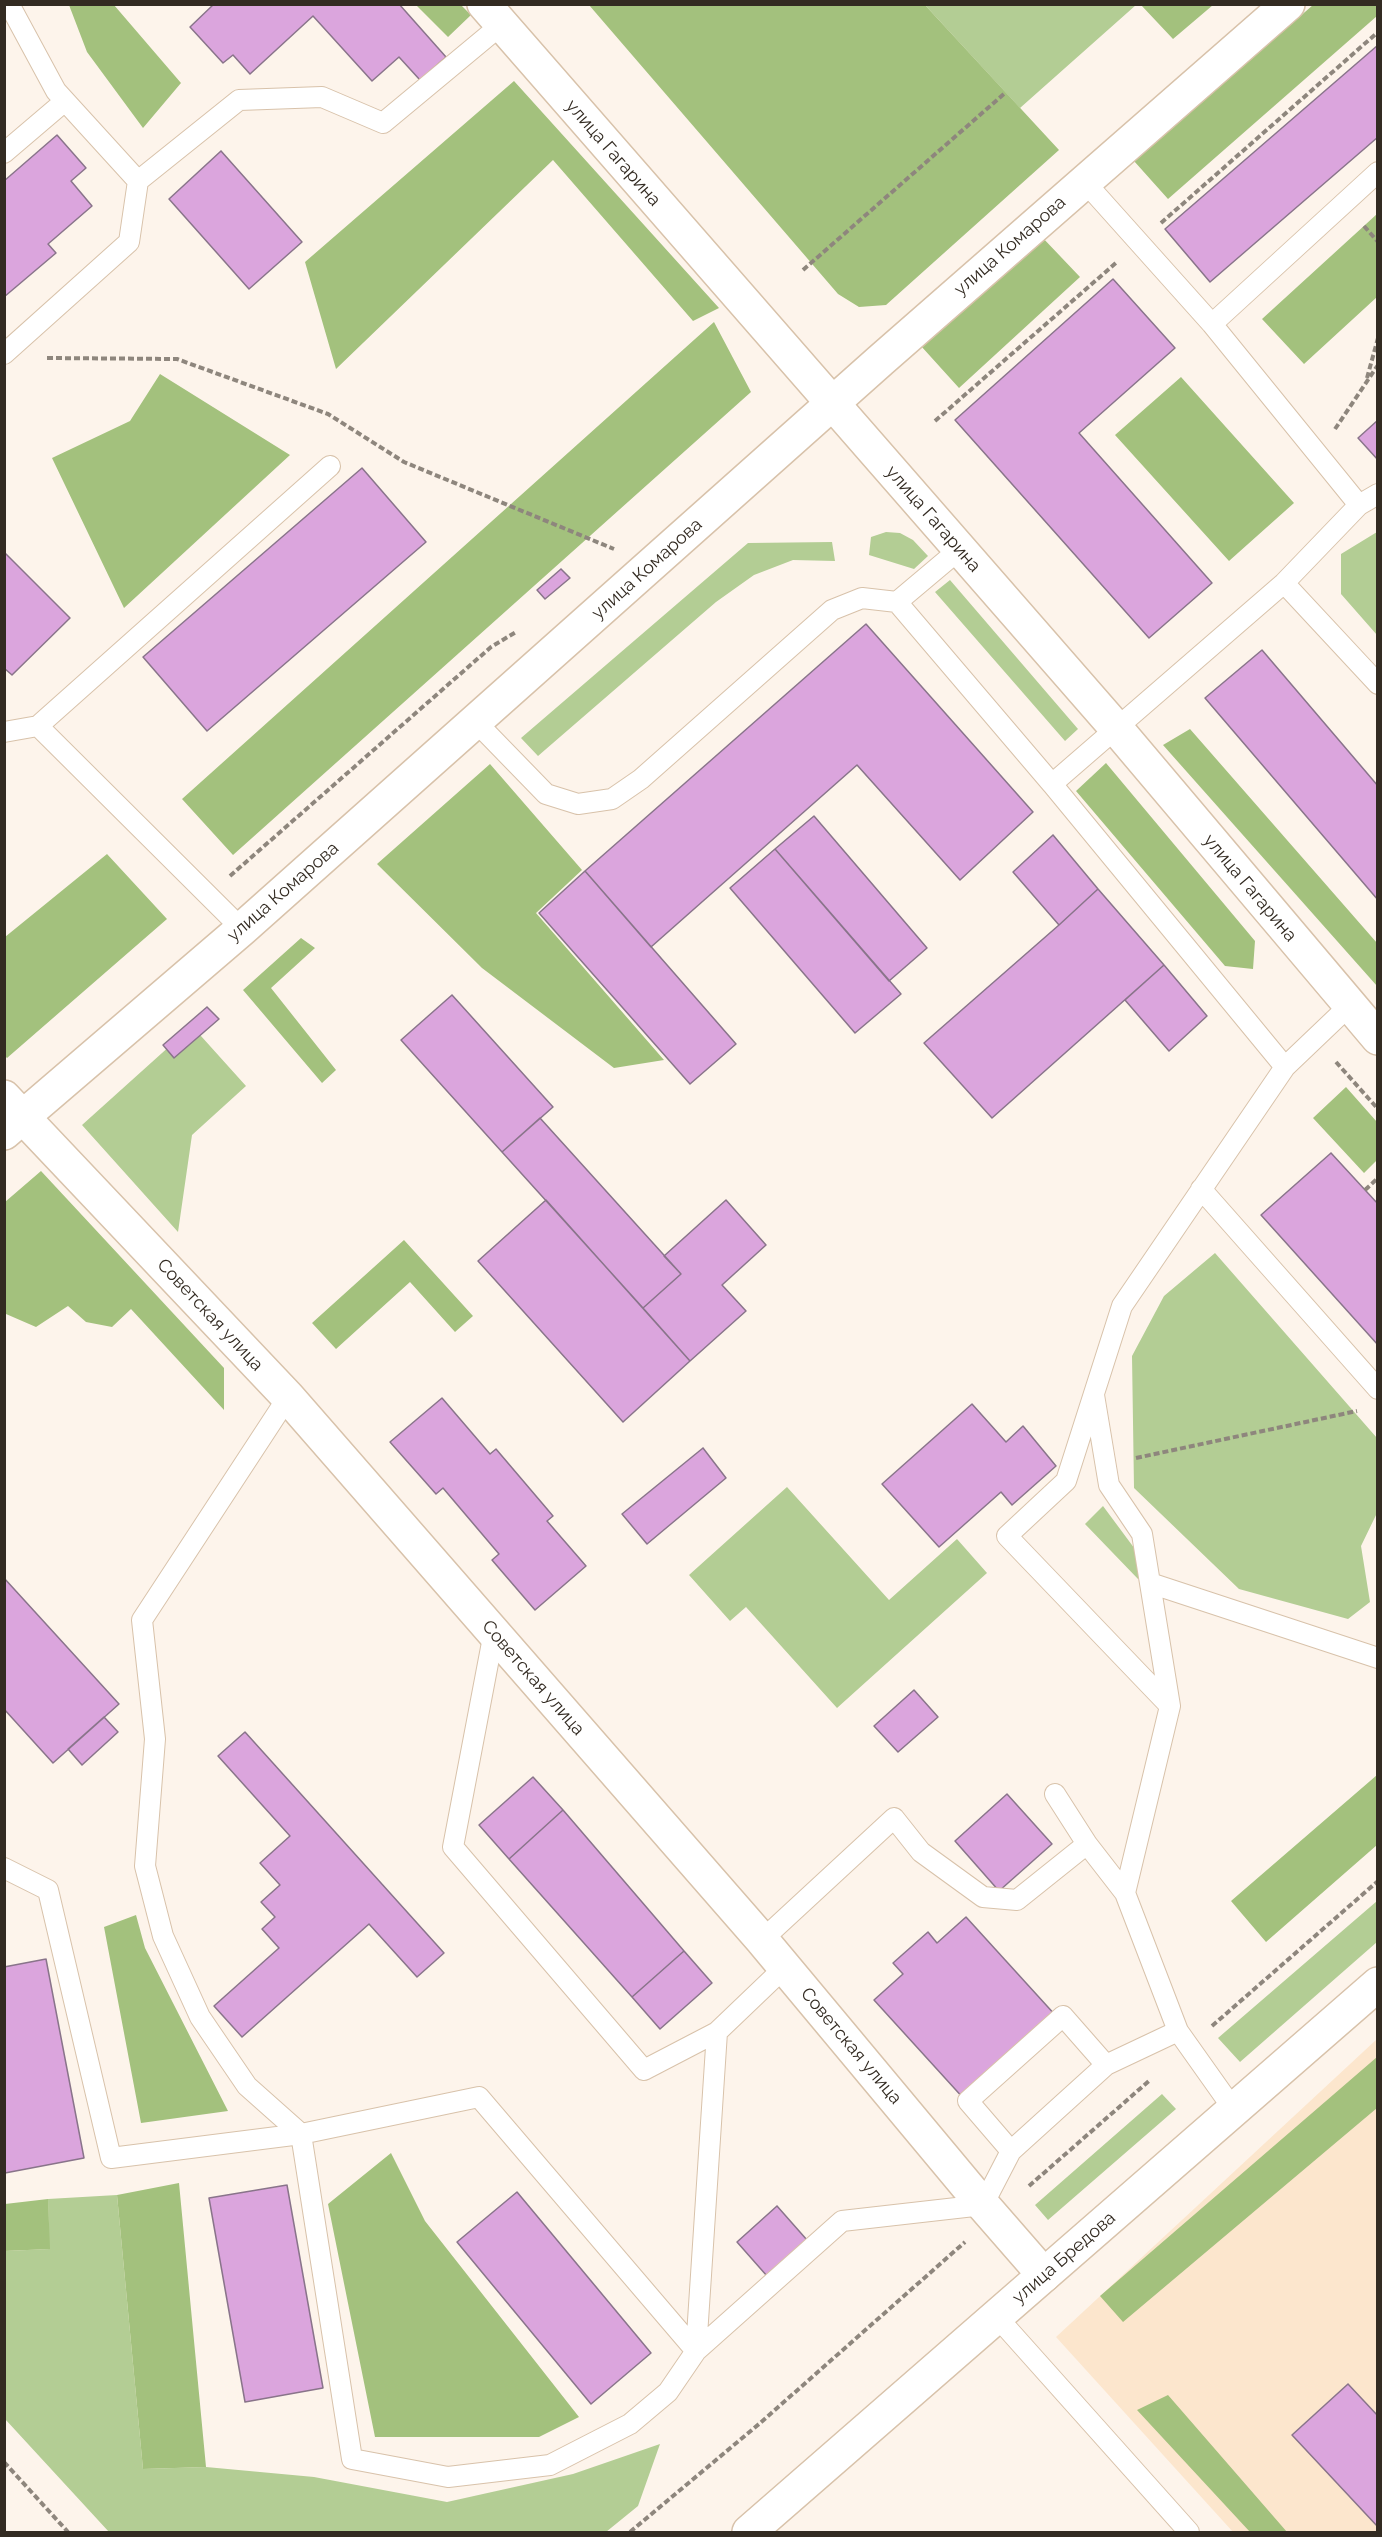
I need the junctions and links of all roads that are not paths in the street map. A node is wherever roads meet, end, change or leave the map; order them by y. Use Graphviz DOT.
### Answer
graph roads {
  1 [pos="9,4"];
  2 [pos="1288,4"];
  3 [pos="493,15"];
  4 [pos="65,101"];
  5 [pos="4,153"];
  6 [pos="1377,172"];
  7 [pos="138,181"];
  8 [pos="1084,181"];
  9 [pos="1212,324"];
  10 [pos="4,354"];
  11 [pos="834,404"];
  12 [pos="330,466"];
  13 [pos="1377,494"];
  14 [pos="1359,505"];
  15 [pos="960,549"];
  16 [pos="1284,583"];
  17 [pos="897,602"];
  18 [pos="1377,684"];
  19 [pos="476,722"];
  20 [pos="38,726"];
  21 [pos="1116,728"];
  22 [pos="4,732"];
  23 [pos="1052,784"];
  24 [pos="242,929"];
  25 [pos="1350,1005"];
  26 [pos="1377,1038"];
  27 [pos="1285,1067"];
  28 [pos="11,1116"];
  29 [pos="1201,1189"];
  30 [pos="1377,1389"];
  31 [pos="1093,1391"];
  32 [pos="288,1398"];
  33 [pos="1150,1583"];
  34 [pos="494,1632"];
  35 [pos="1377,1658"];
  36 [pos="1170,1706"];
  37 [pos="1055,1794"];
  38 [pos="1087,1844"];
  39 [pos="4,1868"];
  40 [pos="1125,1893"];
  41 [pos="762,1940"];
  42 [pos="786,1967"];
  43 [pos="1377,1984"];
  44 [pos="1178,2031"];
  45 [pos="717,2032"];
  46 [pos="1106,2065"];
  47 [pos="1234,2110"];
  48 [pos="301,2134"];
  49 [pos="1011,2151"];
  50 [pos="983,2205"];
  51 [pos="1044,2275"];
  52 [pos="997,2317"];
  53 [pos="696,2351"];
  54 [pos="749,2532"];
  55 [pos="1189,2532"];
  1 -- 4 [label="lane"];
  2 -- 8 [label="street, улица Комарова"];
  3 -- 7 [label="lane"];
  3 -- 11 [label="street, улица Гагарина"];
  4 -- 5 [label="lane"];
  4 -- 7 [label="lane"];
  6 -- 9 [label="lane"];
  7 -- 10 [label="lane"];
  8 -- 9 [label="lane"];
  8 -- 11 [label="street, улица Комарова"];
  9 -- 14 [label="lane"];
  11 -- 15 [label="street, улица Гагарина"];
  11 -- 19 [label="street, улица Комарова"];
  12 -- 20 [label="lane"];
  13 -- 14 [label="lane"];
  14 -- 16 [label="lane"];
  15 -- 17 [label="lane"];
  15 -- 21 [label="street, улица Гагарина"];
  16 -- 18 [label="lane"];
  16 -- 21 [label="lane"];
  17 -- 19 [label="lane"];
  17 -- 23 [label="lane"];
  19 -- 24 [label="street, улица Комарова"];
  20 -- 22 [label="lane"];
  20 -- 24 [label="lane"];
  21 -- 23 [label="lane"];
  21 -- 25 [label="street, улица Гагарина"];
  23 -- 27 [label="lane"];
  24 -- 28 [label="street, улица Комарова"];
  25 -- 26 [label="street, улица Гагарина"];
  25 -- 27 [label="lane"];
  27 -- 29 [label="lane"];
  28 -- 32 [label="street, Советская улица"];
  29 -- 30 [label="lane"];
  29 -- 31 [label="lane"];
  31 -- 33 [label="lane"];
  31 -- 36 [label="lane"];
  32 -- 34 [label="street, Советская улица"];
  32 -- 48 [label="lane"];
  33 -- 35 [label="lane"];
  33 -- 36 [label="lane"];
  34 -- 41 [label="street, Советская улица"];
  34 -- 45 [label="lane"];
  36 -- 40 [label="lane"];
  37 -- 38 [label="lane"];
  38 -- 40 [label="lane"];
  38 -- 41 [label="lane"];
  39 -- 48 [label="lane"];
  40 -- 44 [label="lane"];
  41 -- 42 [label="street, Советская улица"];
  42 -- 45 [label="lane"];
  42 -- 50 [label="street, Советская улица"];
  43 -- 47 [label="street, улица Бредова"];
  44 -- 46 [label="lane"];
  44 -- 47 [label="lane"];
  45 -- 53 [label="lane"];
  46 -- 49 [label="lane"];
  46 -- 49 [label="lane"];
  47 -- 51 [label="street, улица Бредова"];
  48 -- 53 [label="lane"];
  48 -- 53 [label="lane"];
  49 -- 50 [label="lane"];
  50 -- 51 [label="street, Советская улица"];
  50 -- 53 [label="lane"];
  51 -- 52 [label="street, улица Бредова"];
  52 -- 54 [label="street, улица Бредова"];
  52 -- 55 [label="lane"];
}
